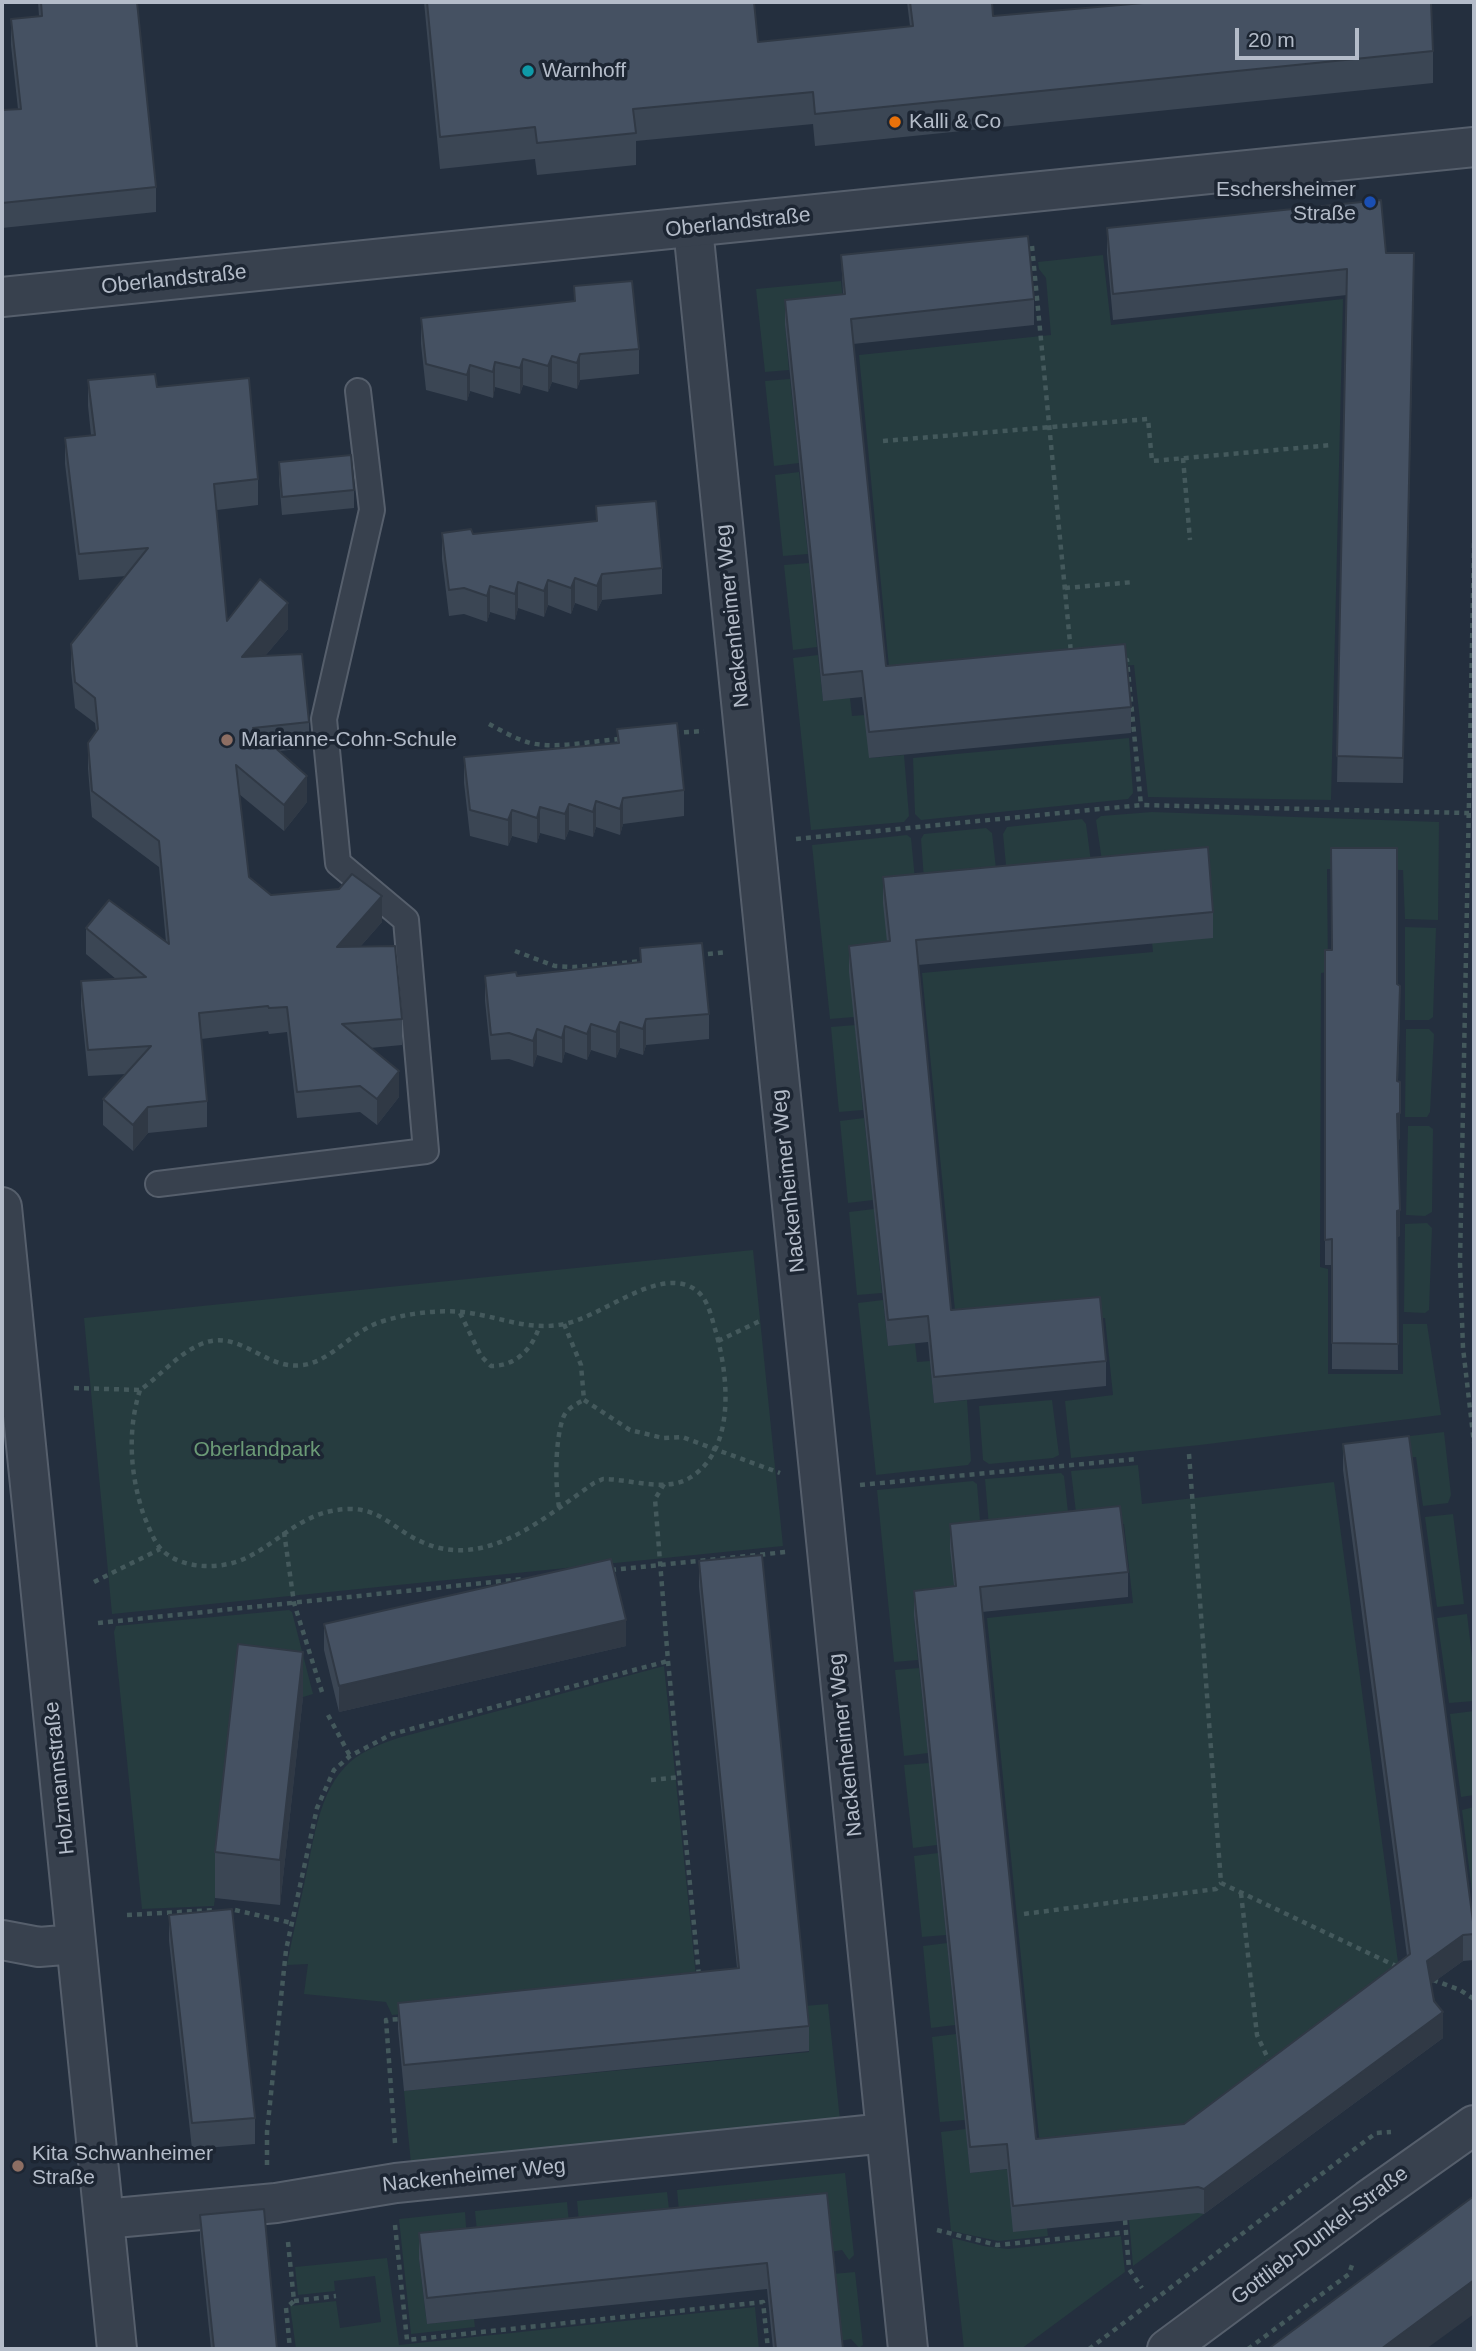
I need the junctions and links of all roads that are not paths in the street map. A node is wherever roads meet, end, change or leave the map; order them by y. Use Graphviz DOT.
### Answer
graph roads {
  1 [pos="1474,147"];
  2 [pos="693,228"];
  3 [pos="2,297"];
  4 [pos="358,391"];
  5 [pos="158,1184"];
  6 [pos="2,1207"];
  7 [pos="2,1940"];
  8 [pos="76,1944"];
  9 [pos="1474,2125"];
  10 [pos="886,2133"];
  11 [pos="104,2219"];
  12 [pos="117,2349"];
  13 [pos="908,2349"];
  14 [pos="1167,2349"];
  1 -- 2 [label="street, Oberlandstraße"];
  2 -- 3 [label="street, Oberlandstraße"];
  2 -- 10 [label="street, Nackenheimer Weg"];
  4 -- 5 [label="lane"];
  6 -- 8 [label="street, Holzmannstraße"];
  7 -- 8 [label="street"];
  8 -- 11 [label="street, Holzmannstraße"];
  9 -- 14 [label="street, Gottlieb-Dunkel-Straße"];
  10 -- 11 [label="street, Nackenheimer Weg"];
  10 -- 13 [label="street, Nackenheimer Weg"];
  11 -- 12 [label="street, Holzmannstraße"];
}
